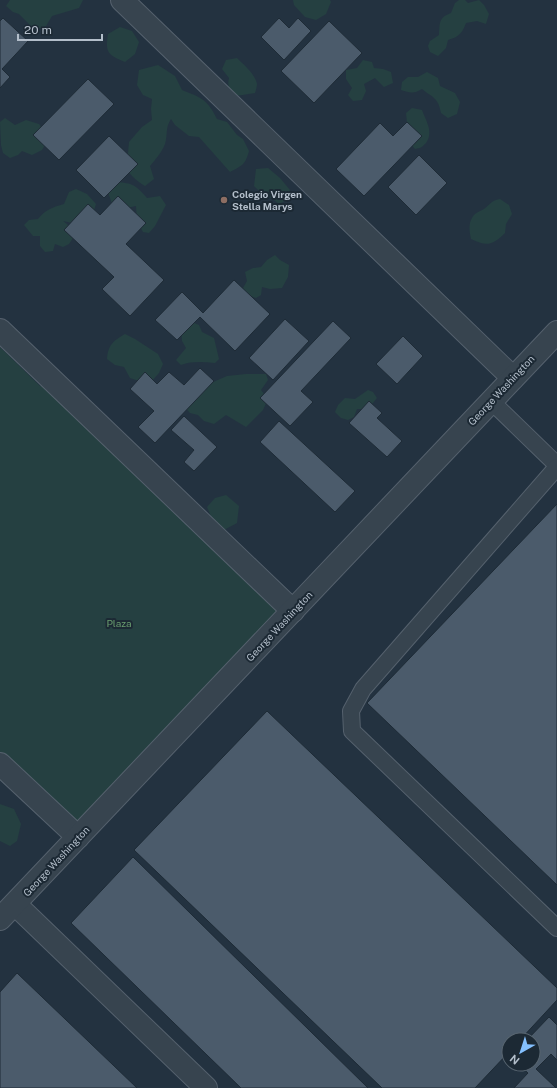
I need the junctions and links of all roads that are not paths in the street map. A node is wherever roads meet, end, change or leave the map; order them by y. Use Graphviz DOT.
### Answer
graph roads {
  1 [pos="122,0"];
  2 [pos="0,330"];
  3 [pos="557,332"];
  4 [pos="513,378"];
  5 [pos="491,401"];
  6 [pos="557,466"];
  7 [pos="293,611"];
  8 [pos="0,764"];
  9 [pos="78,837"];
  10 [pos="7,912"];
  11 [pos="557,928"];
  12 [pos="206,1088"];
  1 -- 4 [label="street"];
  2 -- 7 [label="street"];
  3 -- 4 [label="street, George Washington"];
  4 -- 5 [label="street, George Washington"];
  5 -- 6 [label="lane"];
  5 -- 7 [label="street, George Washington"];
  6 -- 11 [label="lane"];
  7 -- 9 [label="street, George Washington"];
  8 -- 9 [label="street"];
  9 -- 10 [label="street, George Washington"];
  10 -- 12 [label="street"];
}
